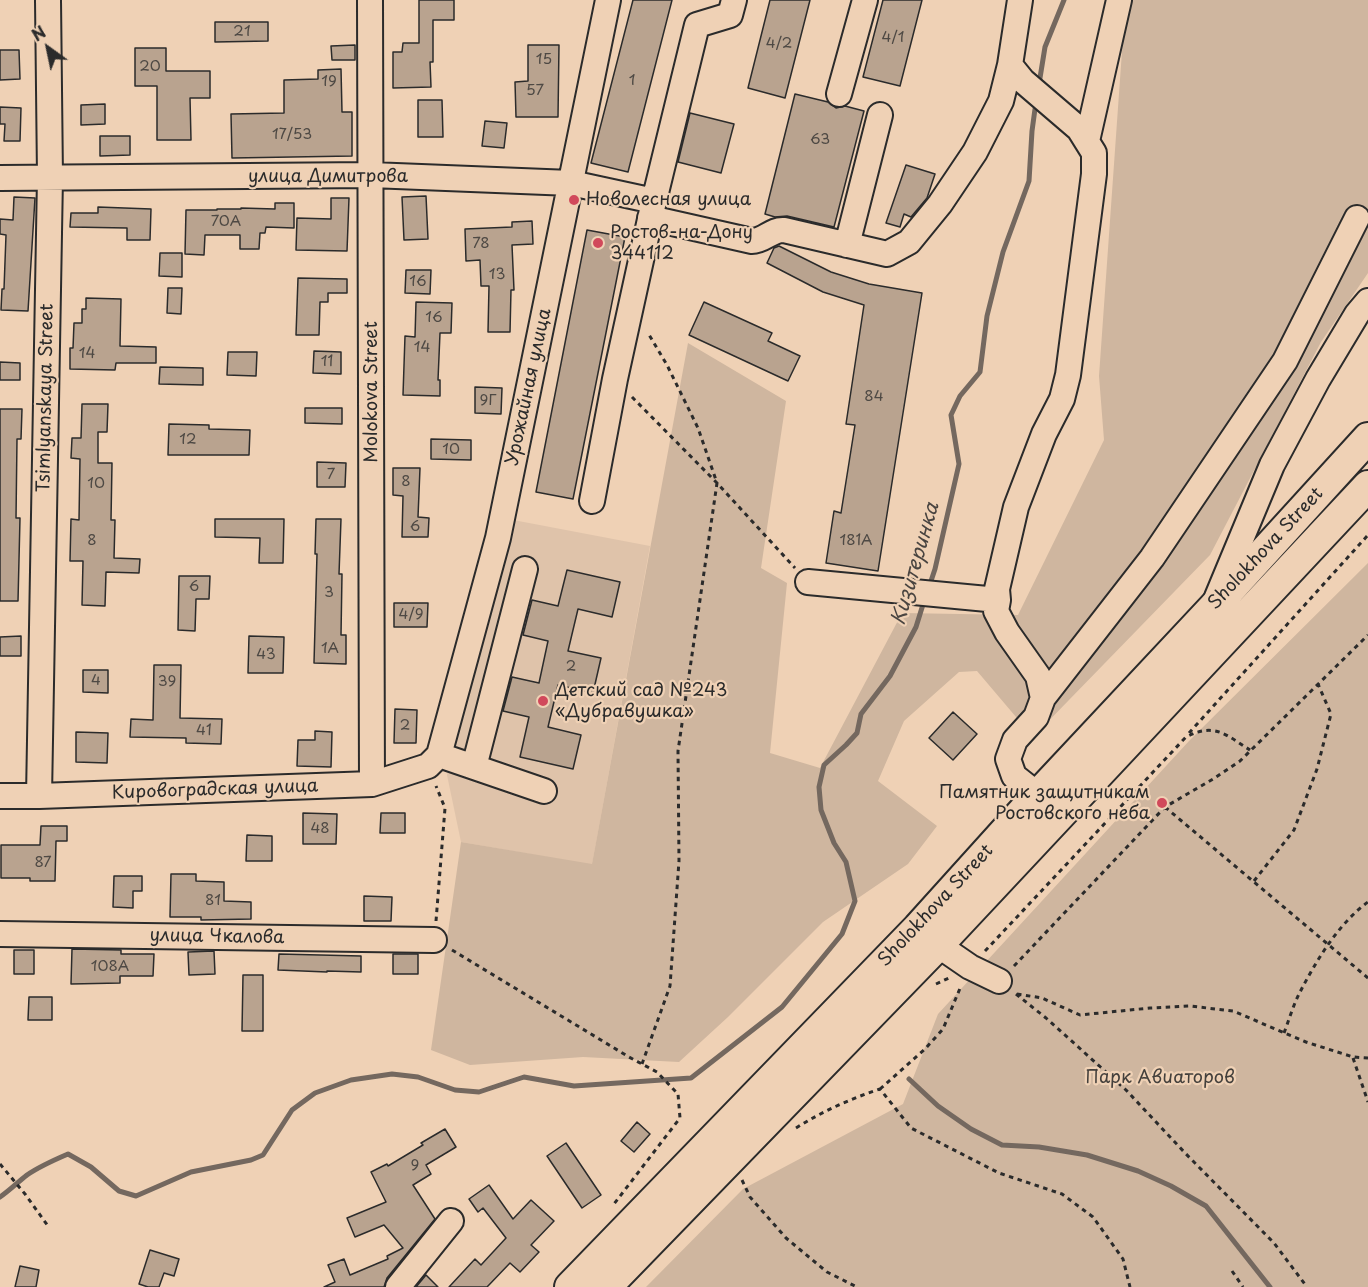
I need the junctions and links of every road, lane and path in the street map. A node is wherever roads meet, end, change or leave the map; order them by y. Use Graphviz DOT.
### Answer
graph roads {
  1 [pos="48,0"];
  2 [pos="370,0"];
  3 [pos="608,0"];
  4 [pos="734,0"];
  5 [pos="865,0"];
  6 [pos="1020,0"];
  7 [pos="1119,0"];
  8 [pos="1010,65"];
  9 [pos="839,94"];
  10 [pos="880,115"];
  11 [pos="1087,141"];
  12 [pos="371,176"];
  13 [pos="50,177"];
  14 [pos="0,178"];
  15 [pos="571,183"];
  16 [pos="652,209"];
  17 [pos="1357,218"];
  18 [pos="847,245"];
  19 [pos="1368,301"];
  20 [pos="631,305"];
  21 [pos="615,379"];
  22 [pos="1368,438"];
  23 [pos="717,483"];
  24 [pos="1368,486"];
  25 [pos="592,501"];
  26 [pos="1368,536"];
  27 [pos="525,569"];
  28 [pos="808,582"];
  29 [pos="998,600"];
  30 [pos="1213,608"];
  31 [pos="1368,635"];
  32 [pos="470,640"];
  33 [pos="505,649"];
  34 [pos="1318,684"];
  35 [pos="1043,698"];
  36 [pos="1186,737"];
  37 [pos="433,761"];
  38 [pos="474,767"];
  39 [pos="372,784"];
  40 [pos="544,790"];
  41 [pos="1038,795"];
  42 [pos="0,796"];
  43 [pos="39,796"];
  44 [pos="1165,807"];
  45 [pos="1254,882"];
  46 [pos="1368,902"];
  47 [pos="0,934"];
  48 [pos="434,940"];
  49 [pos="1328,944"];
  50 [pos="938,945"];
  51 [pos="970,967"];
  52 [pos="1368,978"];
  53 [pos="999,981"];
  54 [pos="1284,1033"];
  55 [pos="1353,1057"];
  56 [pos="1368,1058"];
  57 [pos="642,1064"];
  58 [pos="880,1089"];
  59 [pos="1368,1102"];
  60 [pos="796,1128"];
  61 [pos="0,1164"];
  62 [pos="741,1178"];
  63 [pos="613,1206"];
  64 [pos="451,1221"];
  65 [pos="48,1226"];
  66 [pos="1232,1271"];
  67 [pos="398,1287"];
  68 [pos="570,1287"];
  69 [pos="606,1287"];
  70 [pos="857,1287"];
  71 [pos="1130,1287"];
  72 [pos="1243,1287"];
  73 [pos="1307,1287"];
  1 -- 13 [label="street, Tsimlyanskaya Street"];
  2 -- 12 [label="street, Molokova Street"];
  3 -- 15 [label="street, Урожайная улица"];
  4 -- 16 [label="street"];
  5 -- 9 [label="street"];
  6 -- 8 [label="street"];
  7 -- 11 [label="street"];
  8 -- 11 [label="street"];
  8 -- 18 [label="street"];
  10 -- 18 [label="street"];
  11 -- 29 [label="street"];
  12 -- 13 [label="street, улица Димитрова"];
  12 -- 15 [label="street, улица Димитрова"];
  12 -- 39 [label="street, Molokova Street"];
  13 -- 14 [label="street, улица Димитрова"];
  13 -- 43 [label="street, Tsimlyanskaya Street"];
  15 -- 16 [label="street, улица Димитрова"];
  15 -- 32 [label="street, Урожайная улица"];
  16 -- 18 [label="street, улица Димитрова"];
  16 -- 20 [label="street"];
  17 -- 35 [label="street"];
  19 -- 30 [label="street"];
  20 -- 21 [label="street"];
  20 -- 23 [label="path"];
  21 -- 23 [label="path"];
  21 -- 25 [label="street"];
  22 -- 30 [label="main road, Sholokhova Street"];
  23 -- 28 [label="path"];
  23 -- 57 [label="path"];
  24 -- 50 [label="main road, Sholokhova Street"];
  26 -- 36 [label="path"];
  27 -- 33 [label="street"];
  28 -- 29 [label="street"];
  29 -- 35 [label="street"];
  30 -- 41 [label="main road, Sholokhova Street"];
  31 -- 34 [label="path"];
  32 -- 33 [label="street"];
  32 -- 37 [label="street, Урожайная улица"];
  33 -- 38 [label="street"];
  34 -- 44 [label="path"];
  34 -- 45 [label="path"];
  35 -- 41 [label="street"];
  37 -- 38 [label="street"];
  37 -- 39 [label="street, Кировоградская улица"];
  37 -- 48 [label="path"];
  38 -- 40 [label="street"];
  39 -- 43 [label="street, Кировоградская улица"];
  41 -- 68 [label="main road, Sholokhova Street"];
  42 -- 43 [label="street, Кировоградская улица"];
  44 -- 45 [label="path"];
  44 -- 53 [label="path"];
  45 -- 49 [label="path"];
  46 -- 49 [label="path"];
  47 -- 48 [label="street, улица Чкалова"];
  48 -- 57 [label="path"];
  49 -- 52 [label="path"];
  49 -- 54 [label="path"];
  50 -- 51 [label="street"];
  50 -- 69 [label="main road, Sholokhova Street"];
  51 -- 53 [label="street"];
  51 -- 58 [label="path"];
  54 -- 55 [label="path"];
  54 -- 73 [label="path"];
  55 -- 56 [label="path"];
  55 -- 59 [label="path"];
  57 -- 63 [label="path"];
  58 -- 60 [label="path"];
  58 -- 71 [label="path"];
  61 -- 65 [label="path"];
  62 -- 70 [label="path"];
  64 -- 67 [label="street"];
  66 -- 72 [label="path"];
}
